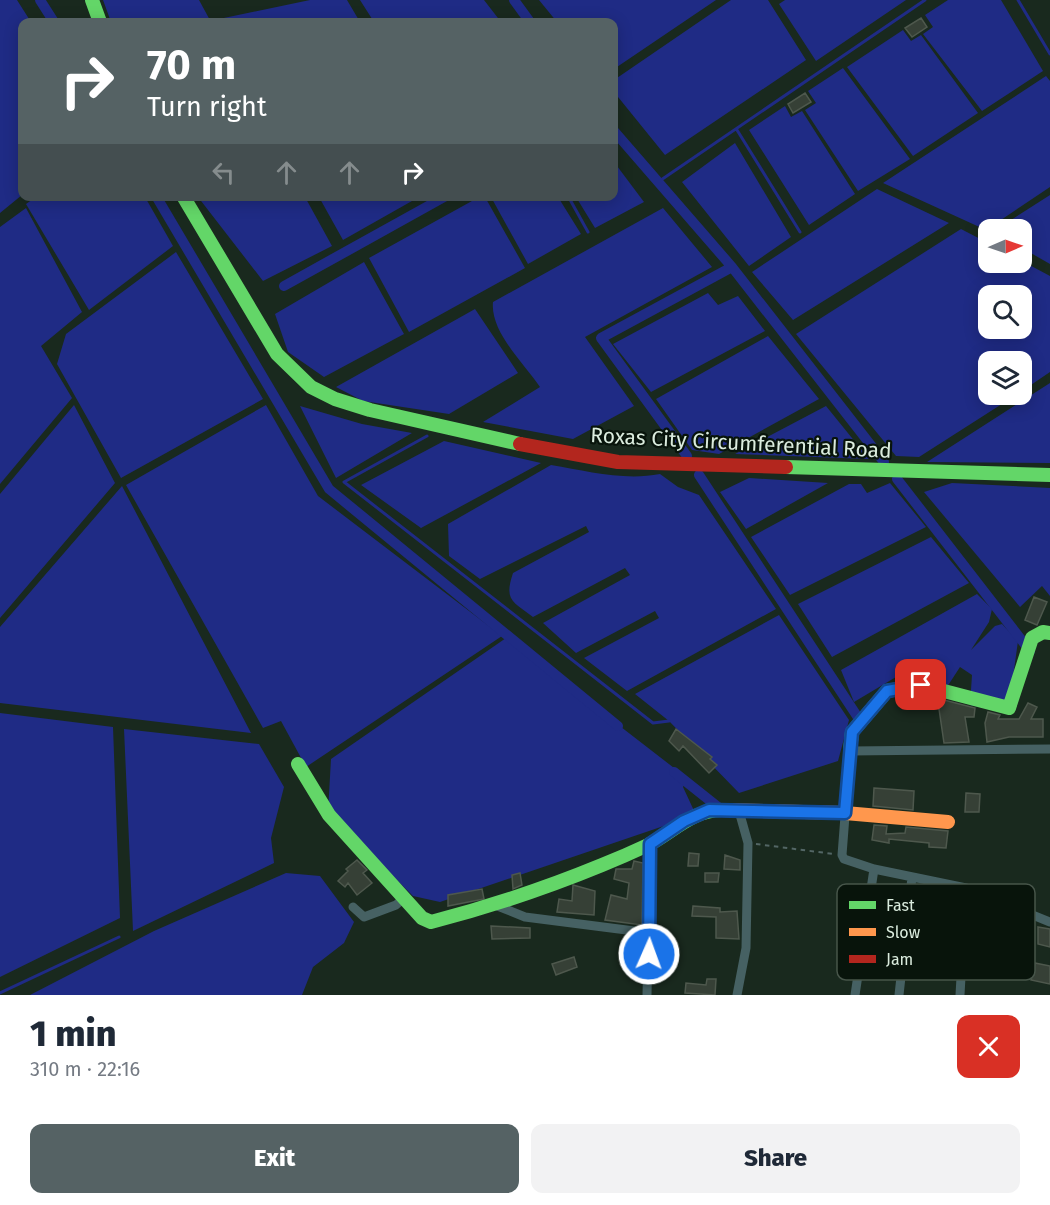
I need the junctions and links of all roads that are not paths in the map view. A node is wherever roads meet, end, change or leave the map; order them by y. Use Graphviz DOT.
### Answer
graph roads {
  1 [pos="92,0"];
  2 [pos="99,18"];
  3 [pos="186,201"];
  4 [pos="1050,475"];
  5 [pos="1050,633"];
  6 [pos="1050,748"];
  7 [pos="850,751"];
  8 [pos="298,764"];
  9 [pos="739,812"];
  10 [pos="845,813"];
  11 [pos="948,822"];
  12 [pos="650,844"];
  13 [pos="874,869"];
  14 [pos="912,877"];
  15 [pos="872,884"];
  16 [pos="911,884"];
  17 [pos="946,884"];
  18 [pos="405,897"];
  19 [pos="495,905"];
  20 [pos="353,907"];
  21 [pos="1035,916"];
  22 [pos="1050,922"];
  23 [pos="650,933"];
  24 [pos="857,980"];
  25 [pos="901,980"];
  26 [pos="961,980"];
  27 [pos="647,995"];
  28 [pos="737,995"];
  29 [pos="855,995"];
  30 [pos="899,995"];
  31 [pos="960,995"];
  1 -- 2 [label="street"];
  3 -- 4 [label="street, Roxas City Circumferential Road"];
  5 -- 7 [label="street"];
  6 -- 7 [label="street"];
  7 -- 10 [label="street"];
  8 -- 18 [label="street"];
  9 -- 10 [label="street"];
  9 -- 12 [label="street"];
  9 -- 28 [label="street"];
  10 -- 11 [label="street"];
  10 -- 13 [label="street"];
  12 -- 19 [label="street"];
  12 -- 23 [label="street"];
  13 -- 14 [label="street"];
  13 -- 15 [label="street"];
  14 -- 16 [label="street"];
  14 -- 17 [label="street"];
  18 -- 19 [label="street"];
  18 -- 20 [label="street"];
  19 -- 23 [label="street"];
  21 -- 22 [label="street"];
  23 -- 27 [label="street"];
  24 -- 29 [label="street"];
  25 -- 30 [label="street"];
  26 -- 31 [label="street"];
}
